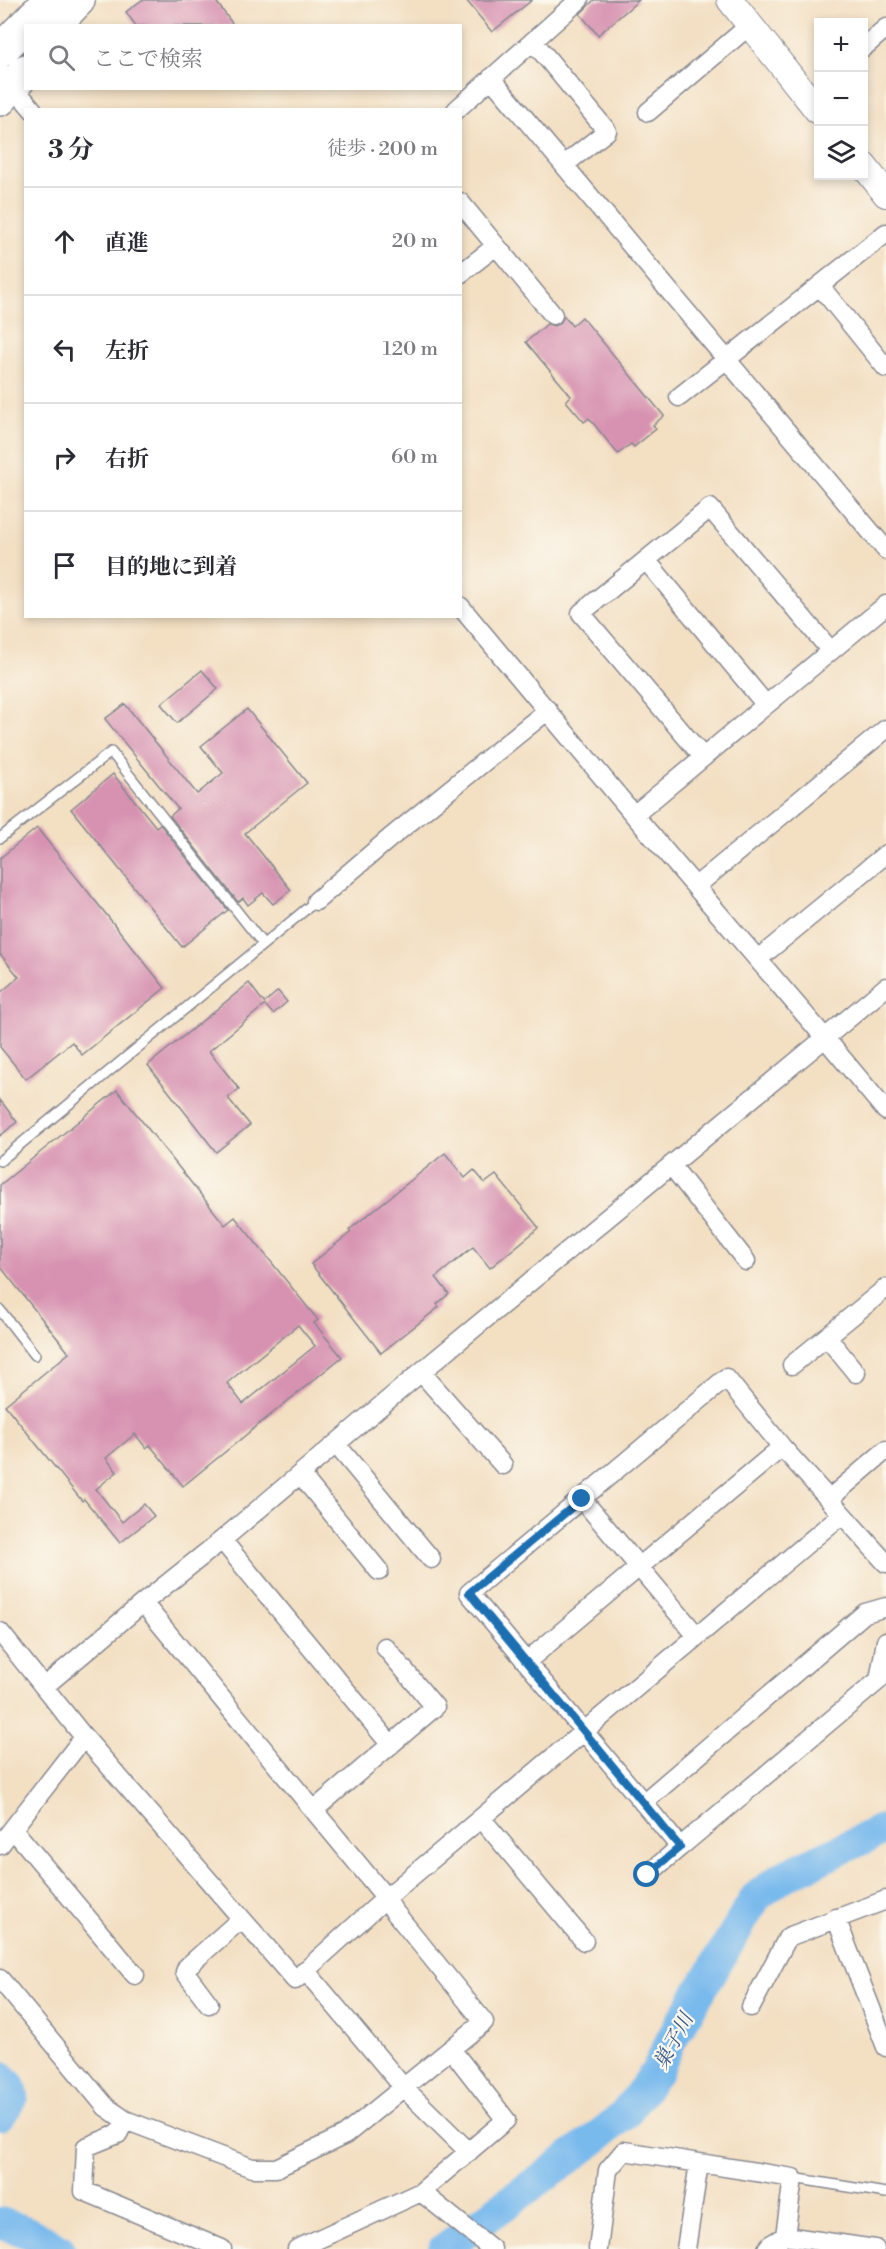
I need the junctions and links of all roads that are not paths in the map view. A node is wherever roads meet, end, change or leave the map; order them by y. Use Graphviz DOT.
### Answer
graph roads {
  1 [pos="78,0"];
  2 [pos="90,0"];
  3 [pos="579,0"];
  4 [pos="730,0"];
  5 [pos="45,16"];
  6 [pos="69,24"];
  7 [pos="750,25"];
  8 [pos="886,28"];
  9 [pos="24,32"];
  10 [pos="533,41"];
  11 [pos="868,43"];
  12 [pos="0,51"];
  13 [pos="491,78"];
  14 [pos="814,96"];
  15 [pos="458,108"];
  16 [pos="648,112"];
  17 [pos="564,165"];
  18 [pos="868,171"];
  19 [pos="886,194"];
  20 [pos="462,204"];
  21 [pos="886,233"];
  22 [pos="496,246"];
  23 [pos="462,272"];
  24 [pos="820,286"];
  25 [pos="553,315"];
  26 [pos="728,360"];
  27 [pos="886,368"];
  28 [pos="679,397"];
  29 [pos="886,550"];
  30 [pos="646,560"];
  31 [pos="886,605"];
  32 [pos="462,608"];
  33 [pos="831,651"];
  34 [pos="766,705"];
  35 [pos="548,710"];
  36 [pos="886,729"];
  37 [pos="703,758"];
  38 [pos="634,815"];
  39 [pos="0,838"];
  40 [pos="886,854"];
  41 [pos="696,886"];
  42 [pos="316,902"];
  43 [pos="263,944"];
  44 [pos="758,959"];
  45 [pos="886,987"];
  46 [pos="825,1038"];
  47 [pos="886,1111"];
  48 [pos="0,1161"];
  49 [pos="671,1165"];
  50 [pos="746,1261"];
  51 [pos="886,1288"];
  52 [pos="0,1310"];
  53 [pos="827,1337"];
  54 [pos="35,1355"];
  55 [pos="792,1365"];
  56 [pos="421,1372"];
  57 [pos="856,1373"];
  58 [pos="336,1444"];
  59 [pos="782,1447"];
  60 [pos="886,1450"];
  61 [pos="503,1465"];
  62 [pos="300,1474"];
  63 [pos="582,1499"];
  64 [pos="829,1499"];
  65 [pos="842,1515"];
  66 [pos="222,1540"];
  67 [pos="431,1559"];
  68 [pos="886,1563"];
  69 [pos="639,1567"];
  70 [pos="379,1571"];
  71 [pos="143,1603"];
  72 [pos="886,1607"];
  73 [pos="0,1632"];
  74 [pos="697,1636"];
  75 [pos="886,1641"];
  76 [pos="385,1647"];
  77 [pos="526,1662"];
  78 [pos="45,1686"];
  79 [pos="584,1731"];
  80 [pos="84,1737"];
  81 [pos="391,1745"];
  82 [pos="643,1803"];
  83 [pos="314,1810"];
  84 [pos="481,1818"];
  85 [pos="13,1829"];
  86 [pos="0,1845"];
  87 [pos="680,1847"];
  88 [pos="647,1875"];
  89 [pos="386,1898"];
  90 [pos="886,1900"];
  91 [pos="836,1918"];
  92 [pos="241,1919"];
  93 [pos="584,1941"];
  94 [pos="305,1970"];
  95 [pos="135,1975"];
  96 [pos="0,1979"];
  97 [pos="209,2004"];
  98 [pos="751,2007"];
  99 [pos="886,2047"];
  100 [pos="452,2049"];
  101 [pos="404,2088"];
  102 [pos="125,2120"];
  103 [pos="469,2152"];
  104 [pos="699,2163"];
  105 [pos="793,2178"];
  106 [pos="421,2192"];
  107 [pos="886,2193"];
  108 [pos="785,2236"];
  109 [pos="486,2245"];
  110 [pos="222,2249"];
  111 [pos="297,2249"];
  112 [pos="598,2249"];
  113 [pos="686,2249"];
  114 [pos="767,2249"];
  115 [pos="875,2249"];
  1 -- 5 [label="highway"];
  2 -- 6 [label="highway"];
  3 -- 10 [label="street"];
  4 -- 7 [label="street"];
  7 -- 14 [label="street"];
  7 -- 16 [label="street"];
  8 -- 11 [label="street"];
  9 -- 12 [label="highway"];
  10 -- 13 [label="street"];
  10 -- 17 [label="street"];
  13 -- 15 [label="street"];
  13 -- 17 [label="street"];
  17 -- 26 [label="street"];
  18 -- 19 [label="street"];
  20 -- 22 [label="street"];
  21 -- 24 [label="street"];
  22 -- 23 [label="street"];
  22 -- 25 [label="street"];
  24 -- 26 [label="street"];
  24 -- 27 [label="street"];
  26 -- 28 [label="street"];
  26 -- 29 [label="street"];
  30 -- 33 [label="street"];
  30 -- 34 [label="street"];
  30 -- 37 [label="street"];
  31 -- 33 [label="street"];
  32 -- 35 [label="street"];
  33 -- 34 [label="street"];
  34 -- 37 [label="street"];
  35 -- 38 [label="street"];
  35 -- 42 [label="street"];
  36 -- 41 [label="street"];
  37 -- 38 [label="street"];
  38 -- 41 [label="street"];
  39 -- 43 [label="lane"];
  40 -- 44 [label="street"];
  41 -- 44 [label="street"];
  42 -- 43 [label="lane"];
  43 -- 48 [label="lane"];
  44 -- 46 [label="street"];
  45 -- 46 [label="street"];
  46 -- 47 [label="street"];
  46 -- 49 [label="street"];
  49 -- 50 [label="street"];
  49 -- 56 [label="street"];
  51 -- 53 [label="street"];
  52 -- 54 [label="lane"];
  53 -- 55 [label="street"];
  53 -- 57 [label="street"];
  56 -- 58 [label="street"];
  56 -- 61 [label="street"];
  58 -- 62 [label="street"];
  58 -- 67 [label="street"];
  59 -- 63 [label="street"];
  59 -- 64 [label="street"];
  59 -- 69 [label="street"];
  60 -- 64 [label="street"];
  62 -- 66 [label="street"];
  62 -- 70 [label="street"];
  63 -- 69 [label="street"];
  63 -- 77 [label="street"];
  64 -- 65 [label="street"];
  65 -- 68 [label="street"];
  65 -- 74 [label="street"];
  66 -- 71 [label="street"];
  66 -- 81 [label="street"];
  69 -- 74 [label="street"];
  69 -- 77 [label="street"];
  71 -- 78 [label="street"];
  71 -- 83 [label="street"];
  72 -- 82 [label="street"];
  73 -- 78 [label="street"];
  74 -- 79 [label="street"];
  75 -- 87 [label="street"];
  76 -- 81 [label="street"];
  77 -- 79 [label="street"];
  78 -- 80 [label="street"];
  79 -- 82 [label="street"];
  79 -- 84 [label="street"];
  80 -- 85 [label="street"];
  80 -- 92 [label="street"];
  81 -- 83 [label="street"];
  82 -- 87 [label="street"];
  83 -- 89 [label="street"];
  84 -- 89 [label="street"];
  84 -- 93 [label="street"];
  85 -- 86 [label="street"];
  85 -- 95 [label="street"];
  87 -- 88 [label="street"];
  89 -- 94 [label="street"];
  89 -- 100 [label="street"];
  90 -- 91 [label="street"];
  91 -- 98 [label="street"];
  91 -- 99 [label="street"];
  92 -- 94 [label="street"];
  92 -- 97 [label="street"];
  94 -- 101 [label="street"];
  96 -- 102 [label="street"];
  100 -- 101 [label="street"];
  100 -- 103 [label="street"];
  101 -- 102 [label="street"];
  101 -- 103 [label="street"];
  102 -- 110 [label="street"];
  103 -- 106 [label="street"];
  104 -- 105 [label="street"];
  104 -- 112 [label="street"];
  104 -- 113 [label="street"];
  105 -- 107 [label="lane"];
  105 -- 108 [label="street"];
  106 -- 109 [label="street"];
  106 -- 111 [label="street"];
  108 -- 114 [label="street"];
  108 -- 115 [label="street"];
}
